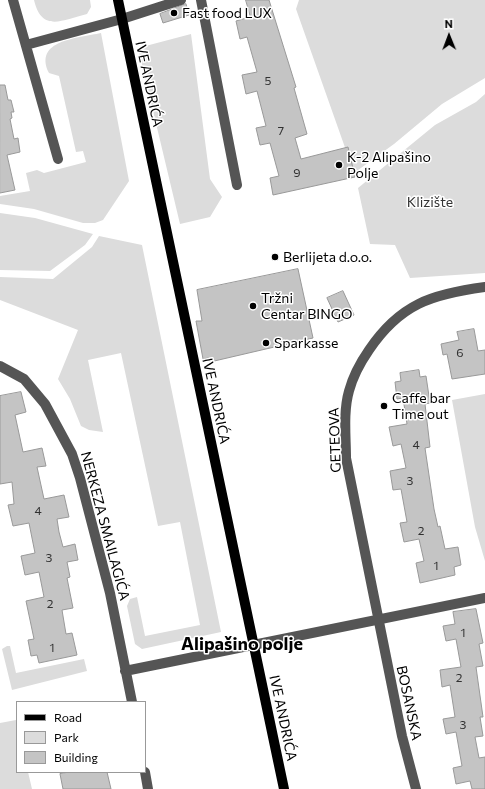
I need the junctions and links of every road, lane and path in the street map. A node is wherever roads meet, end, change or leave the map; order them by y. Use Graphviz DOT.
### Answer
graph roads {
  1 [pos="13,0"];
  2 [pos="118,0"];
  3 [pos="181,0"];
  4 [pos="201,0"];
  5 [pos="122,19"];
  6 [pos="26,45"];
  7 [pos="58,159"];
  8 [pos="237,185"];
  9 [pos="485,287"];
  10 [pos="0,366"];
  11 [pos="485,598"];
  12 [pos="378,621"];
  13 [pos="254,646"];
  14 [pos="125,671"];
  15 [pos="132,701"];
  16 [pos="145,773"];
  17 [pos="148,789"];
  18 [pos="284,789"];
  19 [pos="416,789"];
  1 -- 6 [label="street"];
  2 -- 5 [label="main road, IVE ANDRIĆA"];
  3 -- 5 [label="street"];
  4 -- 8 [label="street"];
  5 -- 6 [label="street"];
  5 -- 13 [label="main road, IVE ANDRIĆA"];
  6 -- 7 [label="street"];
  9 -- 12 [label="street, GETEOVA"];
  10 -- 14 [label="street, NERKEZA SMAILAGIĆA"];
  11 -- 12 [label="street"];
  12 -- 13 [label="street"];
  12 -- 19 [label="street, BOSANSKA"];
  13 -- 14 [label="street"];
  13 -- 18 [label="main road, IVE ANDRIĆA"];
  14 -- 15 [label="street, NERKEZA SMAILAGIĆA"];
  16 -- 17 [label="street"];
}
